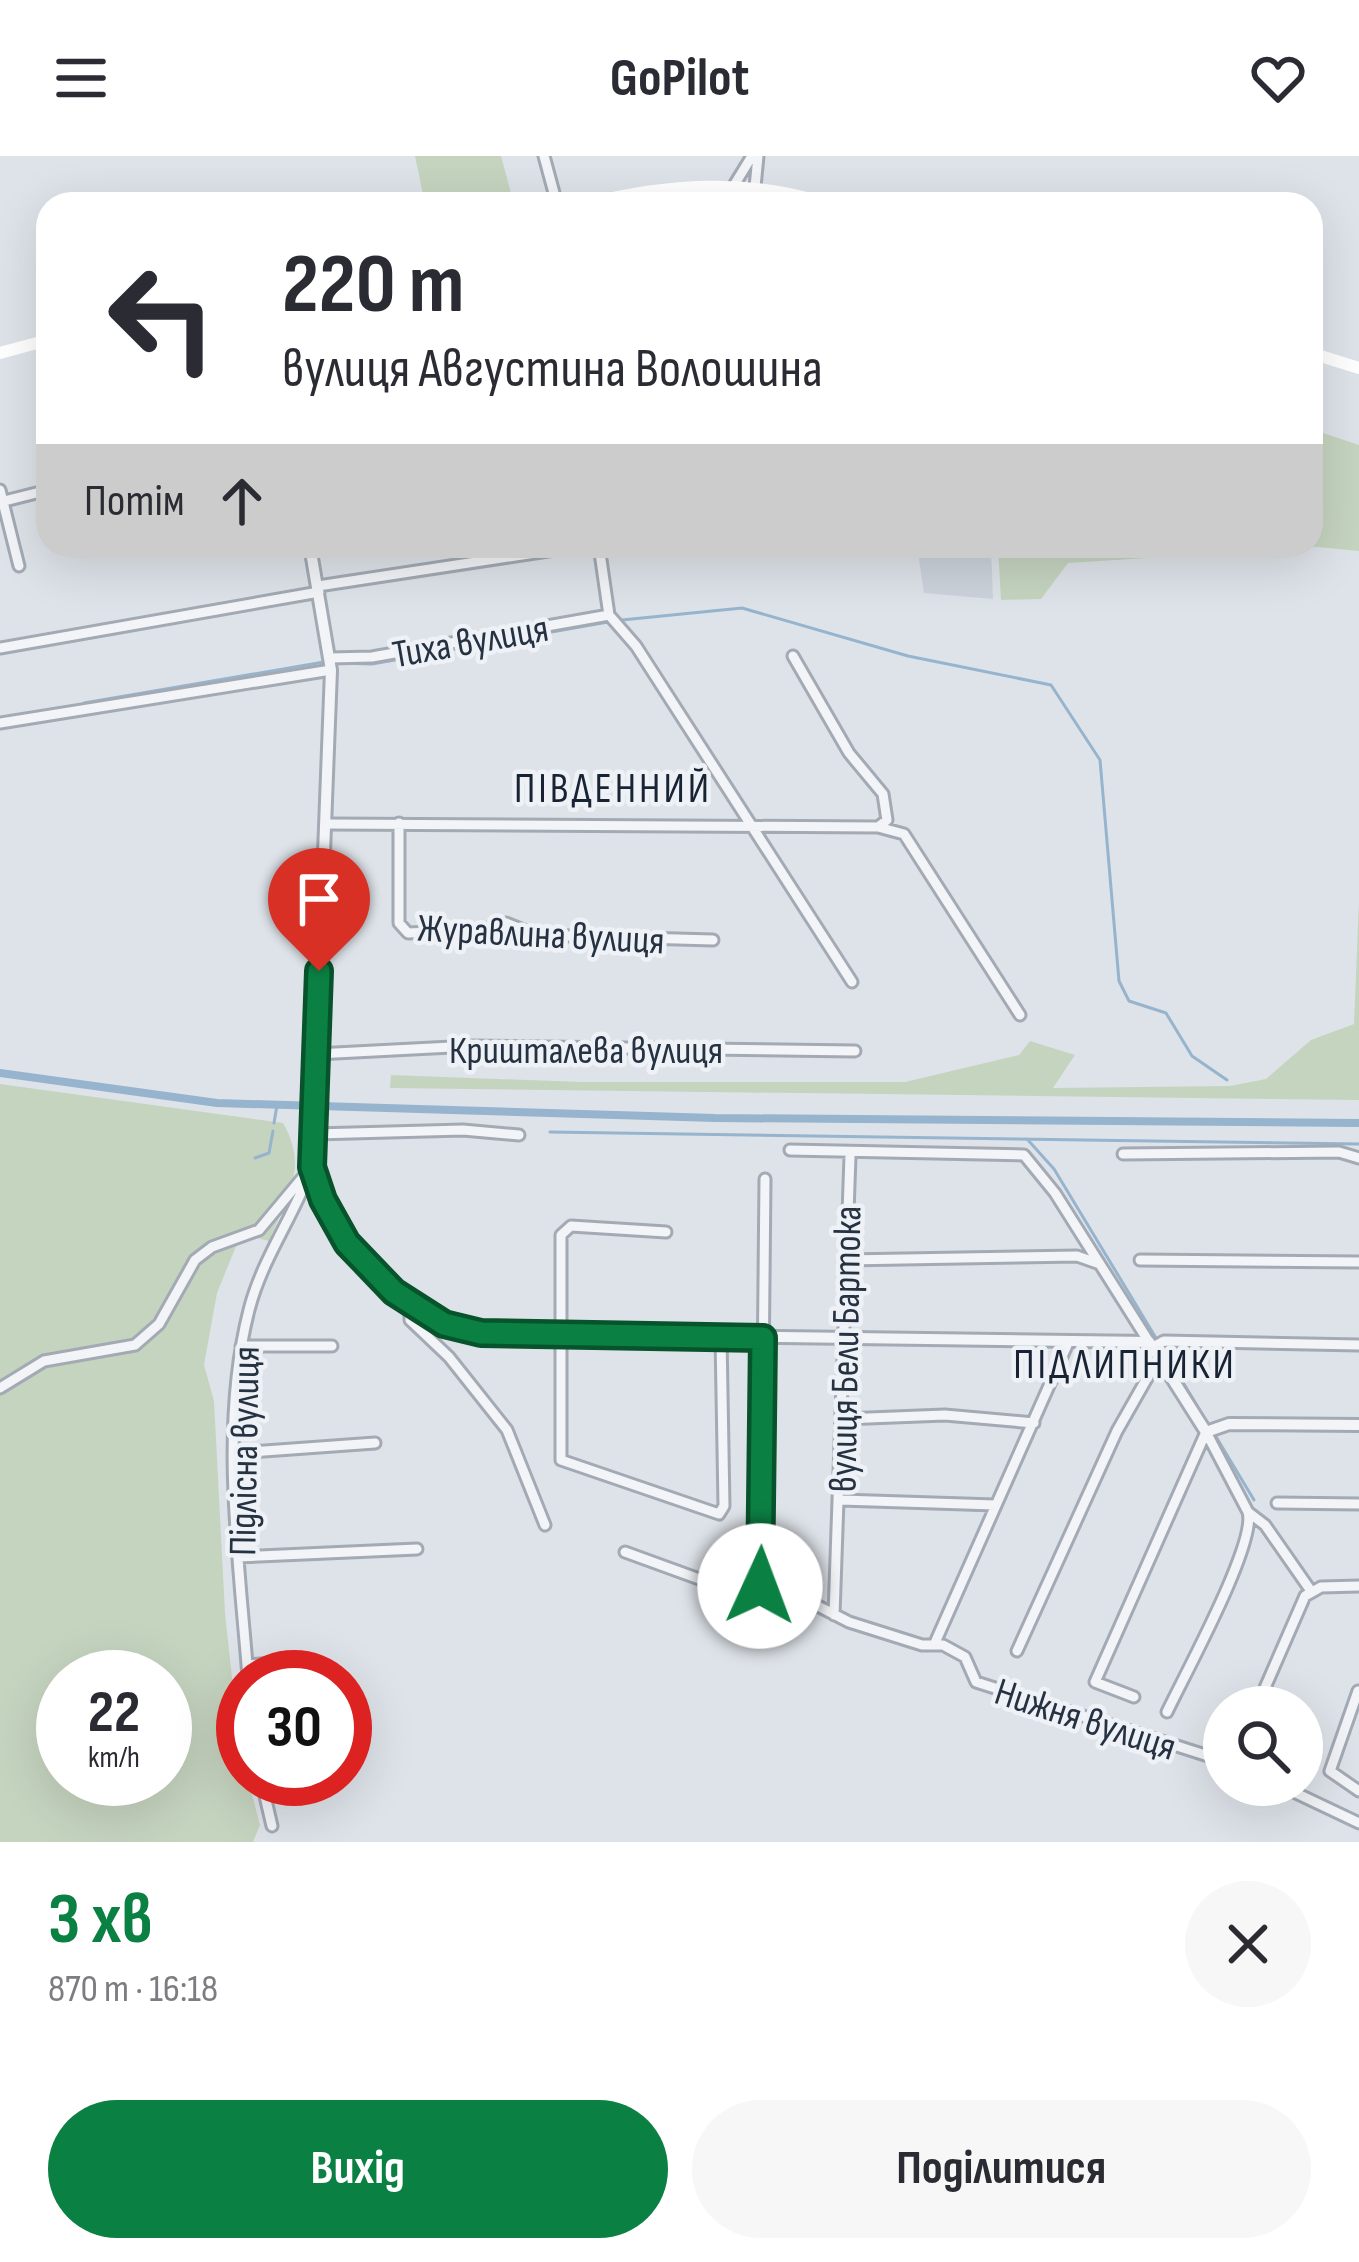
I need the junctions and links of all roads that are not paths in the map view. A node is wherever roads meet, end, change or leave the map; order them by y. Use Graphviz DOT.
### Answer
graph roads {
  1 [pos="544,156"];
  2 [pos="755,156"];
  3 [pos="733,187"];
  4 [pos="755,188"];
  5 [pos="554,192"];
  6 [pos="640,192"];
  7 [pos="773,192"];
  8 [pos="36,343"];
  9 [pos="0,352"];
  10 [pos="1323,357"];
  11 [pos="1359,368"];
  12 [pos="36,492"];
  13 [pos="1,498"];
  14 [pos="313,558"];
  15 [pos="508,558"];
  16 [pos="602,558"];
  17 [pos="19,566"];
  18 [pos="319,589"];
  19 [pos="609,615"];
  20 [pos="0,648"];
  21 [pos="793,656"];
  22 [pos="331,664"];
  23 [pos="0,723"];
  24 [pos="399,823"];
  25 [pos="328,824"];
  26 [pos="752,826"];
  27 [pos="878,827"];
  28 [pos="713,940"];
  29 [pos="853,982"];
  30 [pos="1020,1015"];
  31 [pos="855,1051"];
  32 [pos="316,1054"];
  33 [pos="315,1129"];
  34 [pos="519,1135"];
  35 [pos="790,1150"];
  36 [pos="1123,1154"];
  37 [pos="850,1156"];
  38 [pos="1359,1158"];
  39 [pos="312,1167"];
  40 [pos="765,1179"];
  41 [pos="666,1232"];
  42 [pos="846,1259"];
  43 [pos="1140,1259"];
  44 [pos="1359,1262"];
  45 [pos="1099,1264"];
  46 [pos="410,1304"];
  47 [pos="560,1336"];
  48 [pos="721,1337"];
  49 [pos="844,1337"];
  50 [pos="763,1338"];
  51 [pos="1068,1343"];
  52 [pos="1359,1345"];
  53 [pos="241,1346"];
  54 [pos="332,1346"];
  55 [pos="1153,1348"];
  56 [pos="0,1388"];
  57 [pos="843,1419"];
  58 [pos="1034,1423"];
  59 [pos="1359,1425"];
  60 [pos="1206,1432"];
  61 [pos="375,1443"];
  62 [pos="236,1453"];
  63 [pos="841,1500"];
  64 [pos="1277,1502"];
  65 [pos="1359,1504"];
  66 [pos="995,1505"];
  67 [pos="1248,1512"];
  68 [pos="545,1525"];
  69 [pos="417,1549"];
  70 [pos="625,1552"];
  71 [pos="238,1557"];
  72 [pos="1359,1586"];
  73 [pos="756,1591"];
  74 [pos="1311,1591"];
  75 [pos="834,1615"];
  76 [pos="934,1645"];
  77 [pos="246,1650"];
  78 [pos="1017,1651"];
  79 [pos="1266,1686"];
  80 [pos="1358,1691"];
  81 [pos="1134,1697"];
  82 [pos="1167,1712"];
  83 [pos="1203,1754"];
  84 [pos="1359,1791"];
  85 [pos="267,1806"];
  86 [pos="1323,1806"];
  87 [pos="1359,1823"];
  88 [pos="272,1826"];
  1 -- 5 [label="street"];
  2 -- 3 [label="street"];
  2 -- 4 [label="street"];
  3 -- 4 [label="main road"];
  3 -- 6 [label="main road"];
  4 -- 7 [label="main road"];
  8 -- 9 [label="main road"];
  10 -- 11 [label="main road"];
  12 -- 13 [label="street"];
  13 -- 17 [label="street"];
  14 -- 18 [label="street"];
  15 -- 18 [label="street"];
  16 -- 19 [label="street"];
  18 -- 20 [label="street"];
  18 -- 22 [label="street"];
  19 -- 22 [label="street, Тиха вулиця"];
  19 -- 26 [label="street"];
  21 -- 27 [label="street"];
  22 -- 23 [label="street, Тиха вулиця"];
  22 -- 25 [label="street"];
  24 -- 25 [label="street"];
  24 -- 26 [label="street"];
  24 -- 28 [label="street, Журавлина вулиця"];
  25 -- 32 [label="street"];
  26 -- 27 [label="street"];
  26 -- 29 [label="street"];
  27 -- 30 [label="street"];
  31 -- 32 [label="street, Кришталева вулиця"];
  32 -- 33 [label="street"];
  33 -- 34 [label="street"];
  33 -- 39 [label="street"];
  35 -- 37 [label="street"];
  36 -- 38 [label="street"];
  37 -- 42 [label="street, вулиця Бели Бартока"];
  37 -- 45 [label="street"];
  39 -- 46 [label="street"];
  39 -- 53 [label="street, Підлісна вулиця"];
  39 -- 56 [label="street"];
  40 -- 50 [label="street"];
  41 -- 47 [label="street"];
  42 -- 45 [label="street"];
  42 -- 49 [label="street, вулиця Бели Бартока"];
  43 -- 44 [label="street"];
  45 -- 55 [label="street"];
  46 -- 47 [label="street"];
  46 -- 68 [label="street"];
  47 -- 48 [label="street"];
  47 -- 48 [label="street"];
  48 -- 50 [label="street"];
  49 -- 50 [label="street"];
  49 -- 51 [label="street"];
  49 -- 57 [label="street, вулиця Бели Бартока"];
  50 -- 73 [label="street"];
  51 -- 55 [label="street"];
  51 -- 58 [label="street"];
  52 -- 55 [label="street"];
  53 -- 54 [label="street"];
  53 -- 62 [label="street, Підлісна вулиця"];
  55 -- 60 [label="street"];
  55 -- 78 [label="street"];
  57 -- 58 [label="street"];
  57 -- 63 [label="street, вулиця Бели Бартока"];
  58 -- 66 [label="street"];
  59 -- 60 [label="street"];
  60 -- 67 [label="street"];
  60 -- 81 [label="street"];
  61 -- 62 [label="street"];
  62 -- 71 [label="street, Підлісна вулиця"];
  63 -- 66 [label="street"];
  63 -- 75 [label="street, вулиця Бели Бартока"];
  64 -- 65 [label="street"];
  66 -- 76 [label="street"];
  67 -- 74 [label="street"];
  67 -- 82 [label="street"];
  69 -- 71 [label="street"];
  70 -- 73 [label="street, Нижня вулиця"];
  71 -- 77 [label="street, Підлісна вулиця"];
  72 -- 74 [label="street"];
  73 -- 75 [label="street, Нижня вулиця"];
  74 -- 79 [label="street"];
  75 -- 76 [label="street, Нижня вулиця"];
  76 -- 83 [label="street, Нижня вулиця"];
  80 -- 84 [label="street"];
  85 -- 88 [label="street"];
  86 -- 87 [label="street"];
}
